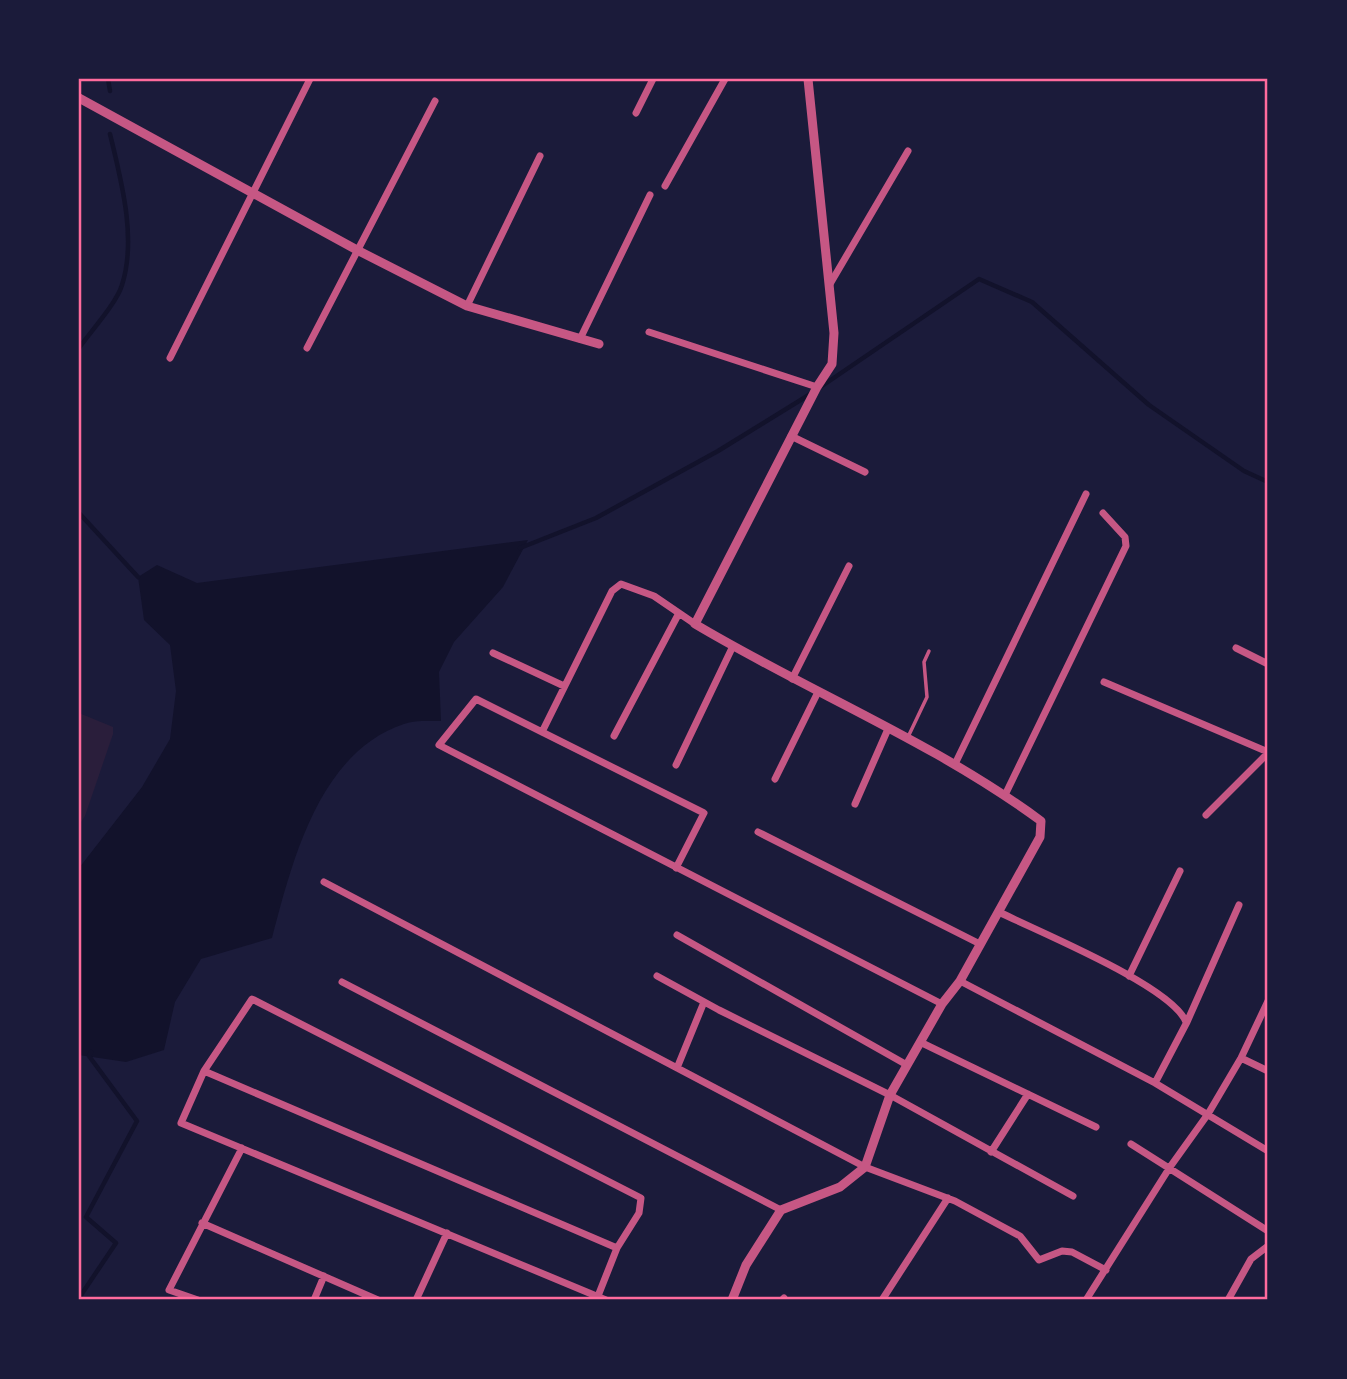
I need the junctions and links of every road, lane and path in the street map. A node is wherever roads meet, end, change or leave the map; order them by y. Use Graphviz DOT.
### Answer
graph roads {
  1 [pos="310,79"];
  2 [pos="653,79"];
  3 [pos="725,79"];
  4 [pos="808,79"];
  5 [pos="79,98"];
  6 [pos="435,101"];
  7 [pos="636,113"];
  8 [pos="908,151"];
  9 [pos="540,156"];
  10 [pos="665,186"];
  11 [pos="251,194"];
  12 [pos="650,195"];
  13 [pos="358,250"];
  14 [pos="830,284"];
  15 [pos="467,306"];
  16 [pos="649,332"];
  17 [pos="580,339"];
  18 [pos="600,344"];
  19 [pos="307,348"];
  20 [pos="170,358"];
  21 [pos="817,387"];
  22 [pos="791,436"];
  23 [pos="865,472"];
  24 [pos="1086,494"];
  25 [pos="1103,513"];
  26 [pos="849,566"];
  27 [pos="680,613"];
  28 [pos="695,624"];
  29 [pos="733,646"];
  30 [pos="1236,648"];
  31 [pos="929,651"];
  32 [pos="494,653"];
  33 [pos="1268,664"];
  34 [pos="792,679"];
  35 [pos="1104,682"];
  36 [pos="564,686"];
  37 [pos="818,692"];
  38 [pos="888,729"];
  39 [pos="542,732"];
  40 [pos="614,736"];
  41 [pos="907,738"];
  42 [pos="1268,752"];
  43 [pos="956,764"];
  44 [pos="676,765"];
  45 [pos="775,779"];
  46 [pos="1005,795"];
  47 [pos="855,804"];
  48 [pos="1206,815"];
  49 [pos="758,832"];
  50 [pos="676,868"];
  51 [pos="1180,871"];
  52 [pos="324,882"];
  53 [pos="1239,905"];
  54 [pos="999,912"];
  55 [pos="677,935"];
  56 [pos="980,944"];
  57 [pos="657,976"];
  58 [pos="1129,976"];
  59 [pos="960,981"];
  60 [pos="342,982"];
  61 [pos="1268,1001"];
  62 [pos="704,1002"];
  63 [pos="942,1004"];
  64 [pos="1186,1022"];
  65 [pos="920,1042"];
  66 [pos="1241,1058"];
  67 [pos="907,1065"];
  68 [pos="677,1068"];
  69 [pos="204,1071"];
  70 [pos="1268,1071"];
  71 [pos="1155,1083"];
  72 [pos="1028,1094"];
  73 [pos="890,1095"];
  74 [pos="1208,1114"];
  75 [pos="1096,1127"];
  76 [pos="1131,1144"];
  77 [pos="242,1148"];
  78 [pos="1268,1151"];
  79 [pos="991,1152"];
  80 [pos="865,1167"];
  81 [pos="1170,1167"];
  82 [pos="1073,1196"];
  83 [pos="948,1198"];
  84 [pos="781,1210"];
  85 [pos="202,1223"];
  86 [pos="1268,1231"];
  87 [pos="447,1233"];
  88 [pos="1268,1246"];
  89 [pos="617,1248"];
  90 [pos="1106,1270"];
  91 [pos="324,1276"];
  92 [pos="598,1296"];
  93 [pos="198,1300"];
  94 [pos="314,1300"];
  95 [pos="379,1300"];
  96 [pos="416,1300"];
  97 [pos="606,1300"];
  98 [pos="732,1300"];
  99 [pos="882,1300"];
  100 [pos="1086,1300"];
  101 [pos="1228,1300"];
  1 -- 11 [label="street"];
  2 -- 7 [label="street"];
  3 -- 10 [label="street"];
  4 -- 14 [label="street"];
  5 -- 11 [label="street"];
  6 -- 13 [label="street"];
  8 -- 14 [label="street"];
  9 -- 15 [label="street"];
  11 -- 13 [label="street"];
  11 -- 20 [label="street"];
  12 -- 17 [label="street"];
  13 -- 15 [label="street"];
  13 -- 19 [label="street"];
  14 -- 21 [label="street"];
  15 -- 17 [label="street"];
  16 -- 21 [label="street"];
  17 -- 18 [label="street"];
  21 -- 22 [label="street"];
  22 -- 23 [label="street"];
  22 -- 28 [label="street"];
  24 -- 43 [label="street"];
  25 -- 46 [label="street"];
  26 -- 34 [label="street"];
  27 -- 28 [label="street"];
  27 -- 36 [label="street"];
  27 -- 40 [label="street"];
  28 -- 29 [label="street"];
  29 -- 34 [label="street"];
  29 -- 44 [label="street"];
  30 -- 33 [label="street"];
  31 -- 41 [label="lane"];
  32 -- 36 [label="street"];
  34 -- 37 [label="street"];
  35 -- 42 [label="street"];
  36 -- 39 [label="street"];
  37 -- 38 [label="street"];
  37 -- 45 [label="street"];
  38 -- 41 [label="street"];
  38 -- 47 [label="street"];
  39 -- 50 [label="street"];
  39 -- 50 [label="street"];
  41 -- 43 [label="street"];
  42 -- 48 [label="street"];
  43 -- 46 [label="street"];
  46 -- 54 [label="street"];
  49 -- 56 [label="street"];
  50 -- 63 [label="street"];
  51 -- 58 [label="street"];
  52 -- 68 [label="street"];
  53 -- 64 [label="street"];
  54 -- 56 [label="street"];
  54 -- 58 [label="street"];
  55 -- 67 [label="street"];
  56 -- 59 [label="street"];
  57 -- 62 [label="street"];
  58 -- 64 [label="street"];
  59 -- 63 [label="street"];
  59 -- 71 [label="street"];
  60 -- 84 [label="street"];
  61 -- 66 [label="street"];
  62 -- 68 [label="street"];
  62 -- 73 [label="street"];
  63 -- 65 [label="street"];
  64 -- 71 [label="street"];
  65 -- 67 [label="street"];
  65 -- 72 [label="street"];
  66 -- 70 [label="street"];
  66 -- 74 [label="street"];
  67 -- 73 [label="street"];
  68 -- 80 [label="street"];
  69 -- 77 [label="street"];
  69 -- 89 [label="street"];
  69 -- 89 [label="street"];
  71 -- 74 [label="street"];
  72 -- 75 [label="street"];
  72 -- 79 [label="street"];
  73 -- 79 [label="street"];
  73 -- 80 [label="street"];
  74 -- 78 [label="street"];
  74 -- 81 [label="street"];
  76 -- 81 [label="street"];
  77 -- 85 [label="street"];
  77 -- 87 [label="street"];
  79 -- 82 [label="street"];
  80 -- 83 [label="street"];
  80 -- 84 [label="street"];
  81 -- 86 [label="street"];
  81 -- 90 [label="street"];
  83 -- 90 [label="street"];
  83 -- 99 [label="street"];
  84 -- 98 [label="street"];
  85 -- 91 [label="street"];
  85 -- 93 [label="street"];
  87 -- 92 [label="street"];
  87 -- 96 [label="street"];
  88 -- 101 [label="street"];
  89 -- 92 [label="street"];
  90 -- 100 [label="street"];
  91 -- 94 [label="street"];
  91 -- 95 [label="street"];
  92 -- 97 [label="street"];
}
